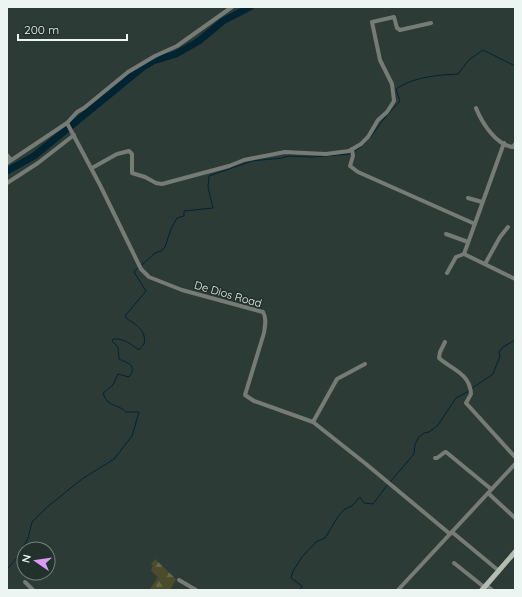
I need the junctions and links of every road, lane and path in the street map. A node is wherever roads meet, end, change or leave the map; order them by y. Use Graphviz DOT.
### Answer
graph roads {
  1 [pos="230,7"];
  2 [pos="431,23"];
  3 [pos="476,108"];
  4 [pos="68,124"];
  5 [pos="73,133"];
  6 [pos="504,143"];
  7 [pos="515,144"];
  8 [pos="352,152"];
  9 [pos="7,155"];
  10 [pos="11,160"];
  11 [pos="7,163"];
  12 [pos="92,168"];
  13 [pos="7,183"];
  14 [pos="468,198"];
  15 [pos="482,202"];
  16 [pos="475,224"];
  17 [pos="508,227"];
  18 [pos="446,234"];
  19 [pos="468,242"];
  20 [pos="464,254"];
  21 [pos="485,264"];
  22 [pos="447,273"];
  23 [pos="515,279"];
  24 [pos="445,342"];
  25 [pos="365,364"];
  26 [pos="313,422"];
  27 [pos="515,457"];
  28 [pos="435,458"];
  29 [pos="515,464"];
  30 [pos="491,489"];
  31 [pos="488,494"];
  32 [pos="515,518"];
  33 [pos="451,533"];
  34 [pos="515,552"];
  35 [pos="454,563"];
  36 [pos="499,571"];
  37 [pos="179,580"];
  38 [pos="25,582"];
  39 [pos="484,588"];
  40 [pos="33,590"];
  41 [pos="196,590"];
  42 [pos="398,590"];
  43 [pos="492,590"];
  1 -- 4 [label="street"];
  2 -- 8 [label="street"];
  3 -- 6 [label="street"];
  4 -- 5 [label="street, De Dios Road"];
  4 -- 10 [label="street"];
  5 -- 12 [label="street, De Dios Road"];
  5 -- 13 [label="street"];
  6 -- 7 [label="street"];
  6 -- 15 [label="street"];
  8 -- 12 [label="street"];
  8 -- 16 [label="street"];
  9 -- 10 [label="street"];
  10 -- 11 [label="street"];
  12 -- 26 [label="street, De Dios Road"];
  14 -- 15 [label="street"];
  15 -- 16 [label="street"];
  16 -- 19 [label="street"];
  17 -- 21 [label="street"];
  18 -- 19 [label="street"];
  19 -- 20 [label="street"];
  20 -- 21 [label="street"];
  20 -- 22 [label="street"];
  21 -- 23 [label="street"];
  24 -- 27 [label="street"];
  25 -- 26 [label="street"];
  26 -- 33 [label="street, De Dios Road"];
  28 -- 30 [label="street"];
  29 -- 30 [label="street"];
  30 -- 31 [label="street"];
  31 -- 32 [label="street"];
  31 -- 33 [label="street"];
  33 -- 36 [label="street, De Dios Road"];
  33 -- 42 [label="street"];
  34 -- 36 [label="main road"];
  35 -- 39 [label="street"];
  36 -- 39 [label="main road"];
  37 -- 41 [label="street"];
  38 -- 40 [label="street"];
  39 -- 43 [label="street"];
}
